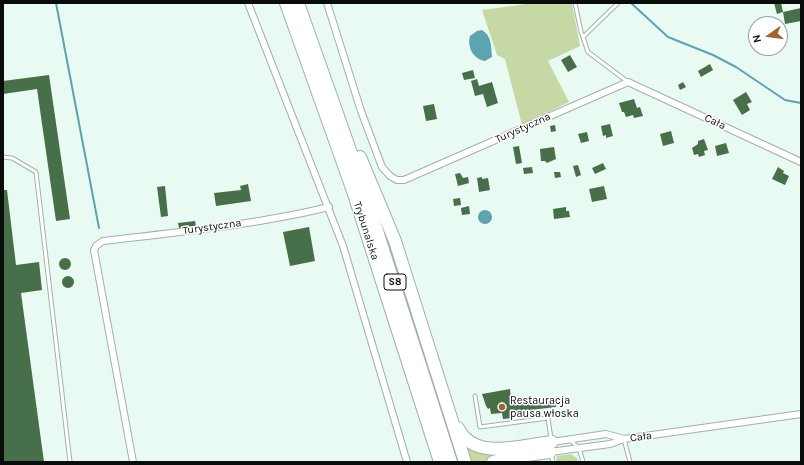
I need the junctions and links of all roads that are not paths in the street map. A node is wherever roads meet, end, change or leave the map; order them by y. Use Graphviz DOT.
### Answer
graph roads {
  1 [pos="248,3"];
  2 [pos="286,3"];
  3 [pos="298,3"];
  4 [pos="327,3"];
  5 [pos="575,3"];
  6 [pos="618,3"];
  7 [pos="584,38"];
  8 [pos="628,82"];
  9 [pos="334,103"];
  10 [pos="3,157"];
  11 [pos="801,162"];
  12 [pos="329,208"];
  13 [pos="475,396"];
  14 [pos="801,414"];
  15 [pos="450,415"];
  16 [pos="569,439"];
  17 [pos="624,439"];
  18 [pos="579,448"];
  19 [pos="552,452"];
  20 [pos="70,462"];
  21 [pos="133,462"];
  22 [pos="407,462"];
  23 [pos="440,462"];
  24 [pos="451,462"];
  25 [pos="465,462"];
  26 [pos="493,462"];
  27 [pos="583,462"];
  28 [pos="630,462"];
  1 -- 12 [label="street"];
  2 -- 23 [label="highway, Trybunalska / S8"];
  3 -- 9 [label="highway, Trybunalska / S8"];
  4 -- 8 [label="street, Turystyczna"];
  5 -- 7 [label="lane"];
  6 -- 7 [label="lane"];
  7 -- 8 [label="lane"];
  8 -- 11 [label="street, Cała"];
  9 -- 15 [label="highway"];
  9 -- 24 [label="highway, Trybunalska / S8"];
  10 -- 20 [label="lane"];
  12 -- 21 [label="street, Turystyczna"];
  12 -- 22 [label="street"];
  13 -- 19 [label="lane"];
  14 -- 17 [label="street, Cała"];
  15 -- 19 [label="highway"];
  15 -- 25 [label="highway"];
  16 -- 17 [label="street, Cała"];
  16 -- 18 [label="lane"];
  16 -- 19 [label="street, Cała"];
  17 -- 18 [label="street, Cała"];
  17 -- 28 [label="lane"];
  18 -- 19 [label="street, Cała"];
  18 -- 27 [label="lane"];
  19 -- 26 [label="highway"];
}
